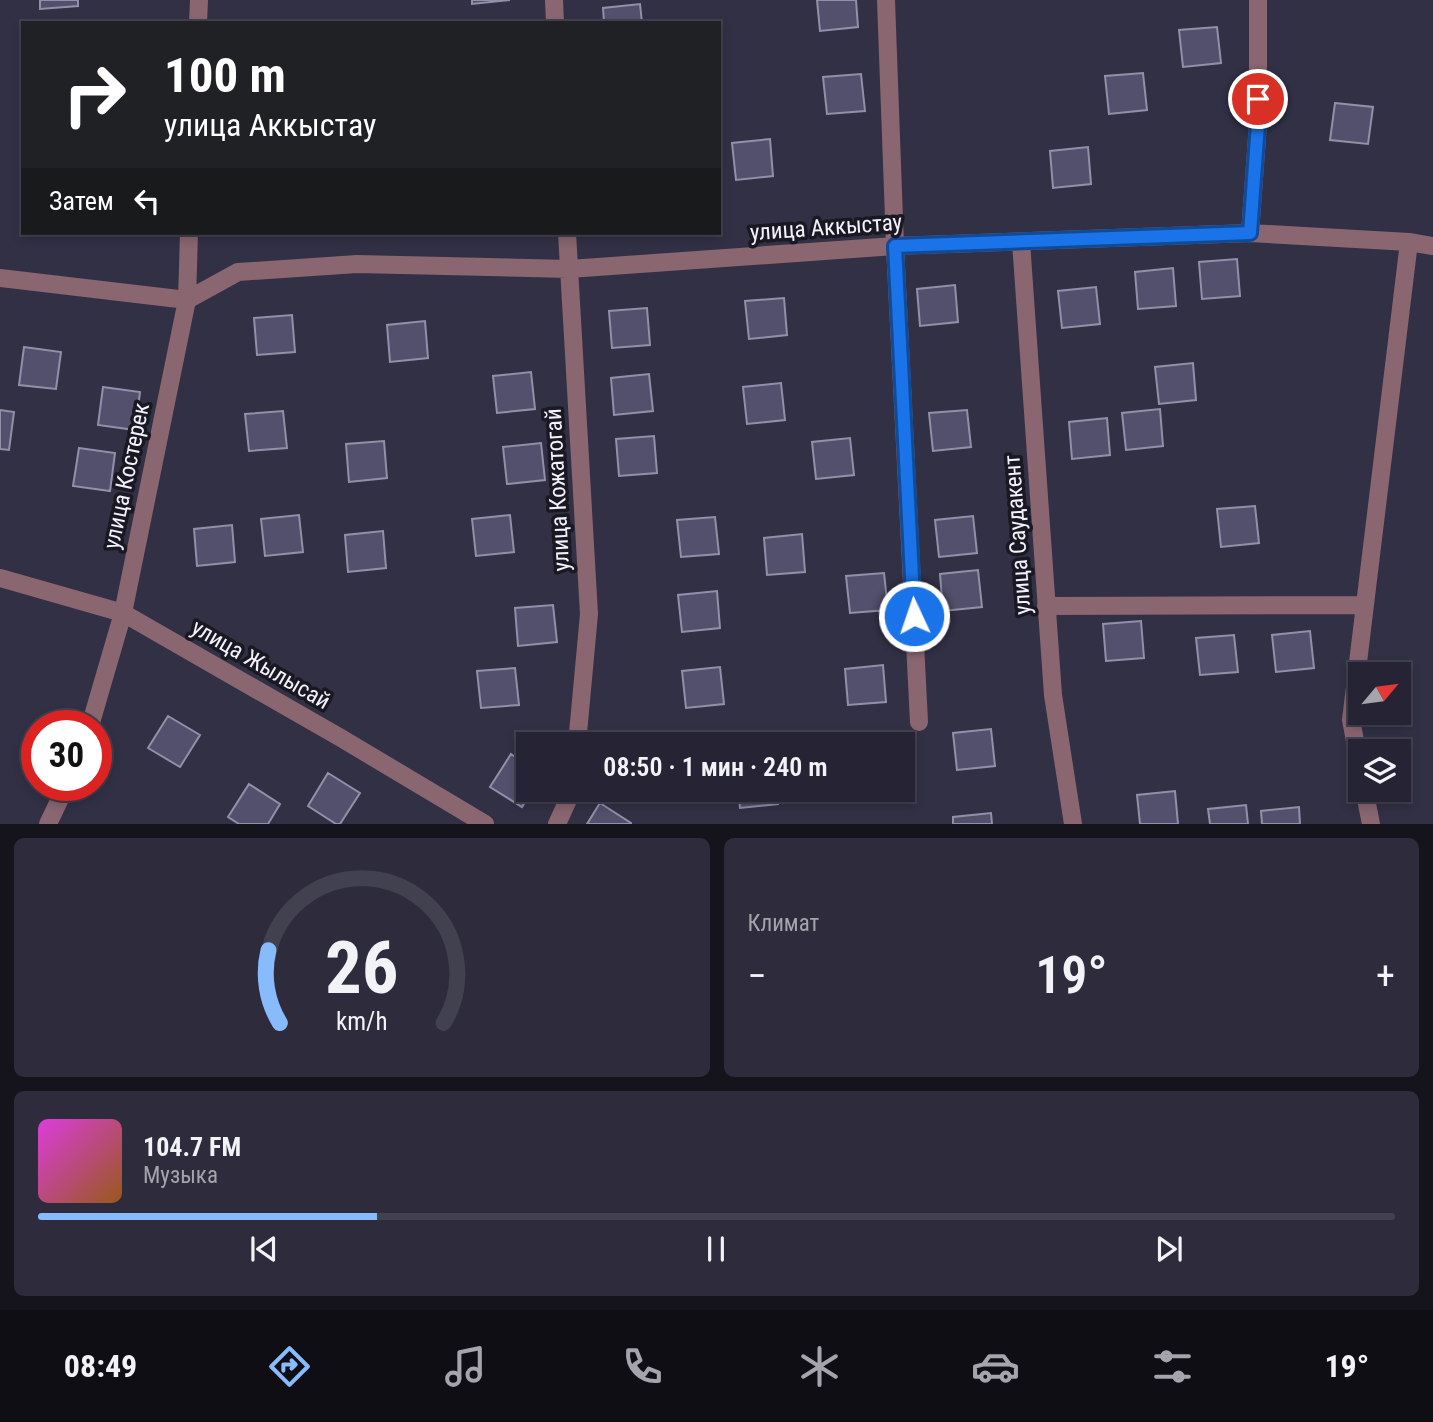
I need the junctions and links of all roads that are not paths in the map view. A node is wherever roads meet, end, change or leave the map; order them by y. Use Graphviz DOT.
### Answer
graph roads {
  1 [pos="199,0"];
  2 [pos="554,0"];
  3 [pos="886,0"];
  4 [pos="1258,0"];
  5 [pos="198,21"];
  6 [pos="555,21"];
  7 [pos="1250,233"];
  8 [pos="190,235"];
  9 [pos="567,235"];
  10 [pos="1021,242"];
  11 [pos="1409,242"];
  12 [pos="895,246"];
  13 [pos="1433,246"];
  14 [pos="569,269"];
  15 [pos="0,278"];
  16 [pos="187,300"];
  17 [pos="0,579"];
  18 [pos="1364,605"];
  19 [pos="1046,606"];
  20 [pos="123,613"];
  21 [pos="95,710"];
  22 [pos="919,722"];
  23 [pos="578,732"];
  24 [pos="1355,739"];
  25 [pos="58,801"];
  26 [pos="567,802"];
  27 [pos="1367,802"];
  28 [pos="48,824"];
  29 [pos="485,824"];
  30 [pos="557,824"];
  31 [pos="1073,824"];
  32 [pos="1371,824"];
  1 -- 5 [label="street"];
  2 -- 6 [label="street"];
  3 -- 12 [label="street"];
  4 -- 7 [label="street"];
  7 -- 10 [label="street, улица Аккыстау"];
  7 -- 11 [label="street, улица Аккыстау"];
  8 -- 16 [label="street, улица Костерек"];
  9 -- 14 [label="street, улица Кожатогай"];
  10 -- 12 [label="street, улица Аккыстау"];
  10 -- 19 [label="street, улица Саудакент"];
  11 -- 13 [label="street, улица Аккыстау"];
  11 -- 18 [label="street"];
  12 -- 14 [label="street, улица Аккыстау"];
  12 -- 22 [label="street"];
  14 -- 16 [label="street, улица Аккыстау"];
  14 -- 23 [label="street, улица Кожатогай"];
  15 -- 16 [label="street"];
  16 -- 20 [label="street, улица Костерек"];
  17 -- 20 [label="street, улица Жылысай"];
  18 -- 19 [label="street"];
  18 -- 24 [label="street"];
  19 -- 31 [label="street, улица Саудакент"];
  20 -- 21 [label="street, улица Костерек"];
  20 -- 29 [label="street, улица Жылысай"];
  25 -- 28 [label="street"];
  26 -- 30 [label="street"];
  27 -- 32 [label="street"];
}
